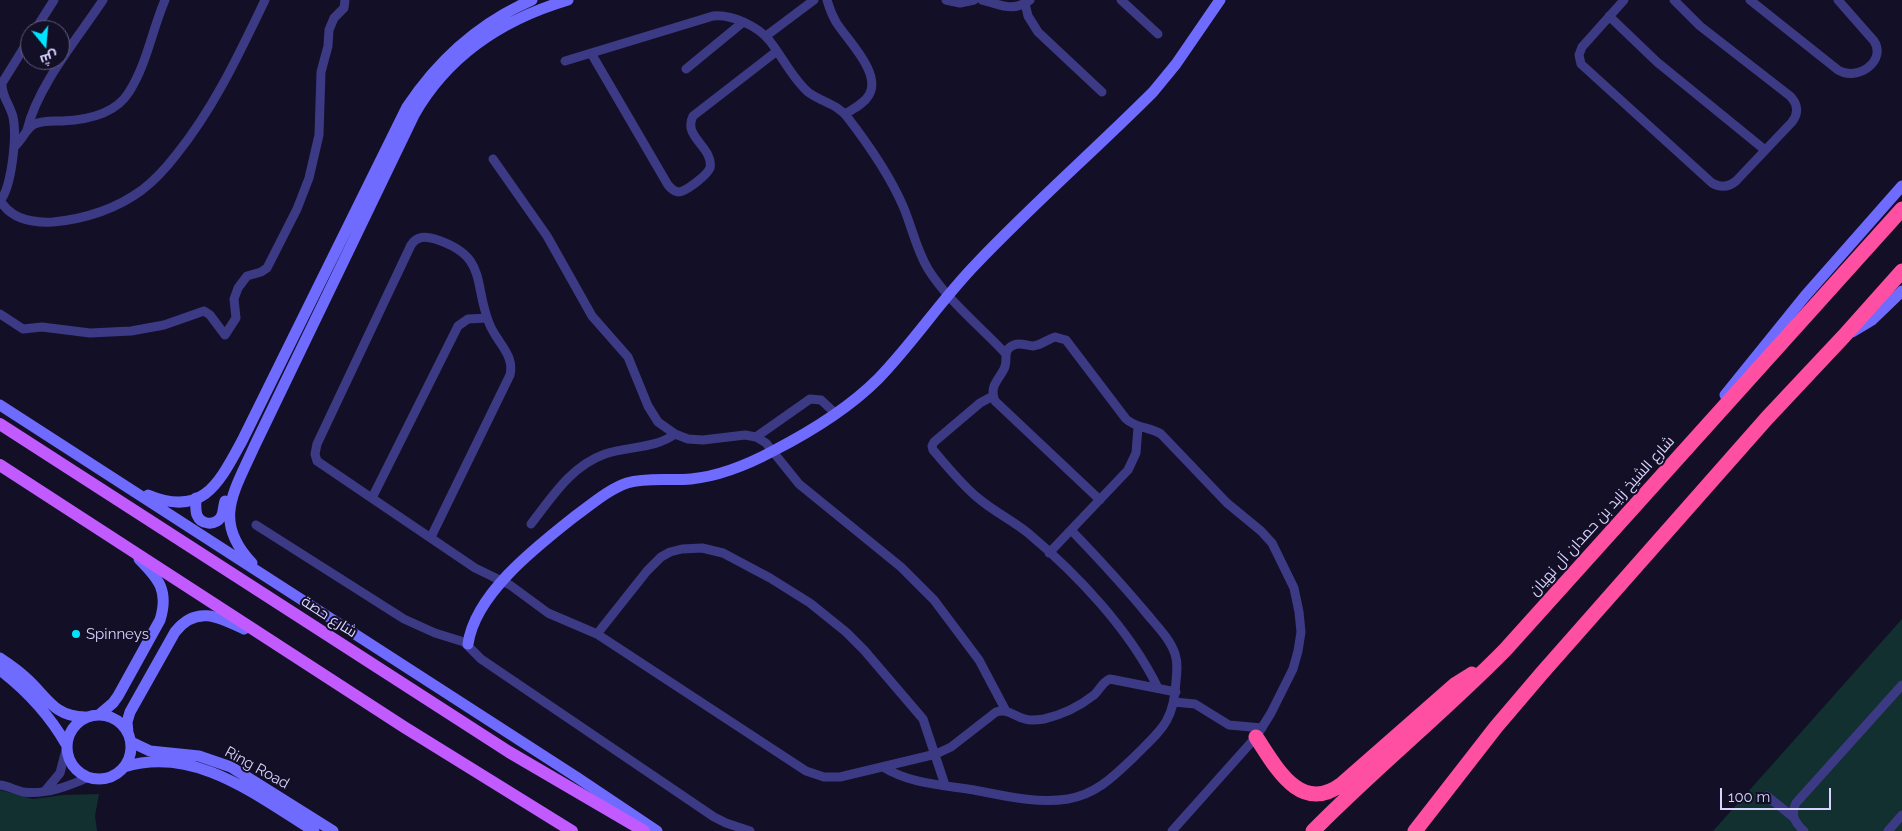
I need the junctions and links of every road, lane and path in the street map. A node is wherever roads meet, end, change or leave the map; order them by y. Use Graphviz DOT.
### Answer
graph roads {
  1 [pos="54,0"];
  2 [pos="103,0"];
  3 [pos="165,0"];
  4 [pos="265,0"];
  5 [pos="346,0"];
  6 [pos="532,0"];
  7 [pos="568,0"];
  8 [pos="814,0"];
  9 [pos="827,0"];
  10 [pos="946,0"];
  11 [pos="974,0"];
  12 [pos="982,0"];
  13 [pos="1121,0"];
  14 [pos="1220,0"];
  15 [pos="1624,0"];
  16 [pos="1674,0"];
  17 [pos="1750,0"];
  18 [pos="1838,0"];
  19 [pos="1028,2"];
  20 [pos="1609,16"];
  21 [pos="41,20"];
  22 [pos="742,23"];
  23 [pos="1158,34"];
  24 [pos="766,36"];
  25 [pos="777,51"];
  26 [pos="591,53"];
  27 [pos="20,54"];
  28 [pos="565,61"];
  29 [pos="686,69"];
  30 [pos="1102,92"];
  31 [pos="845,114"];
  32 [pos="28,130"];
  33 [pos="15,146"];
  34 [pos="1766,150"];
  35 [pos="493,159"];
  36 [pos="1902,186"];
  37 [pos="0,201"];
  38 [pos="1902,209"];
  39 [pos="1902,271"];
  40 [pos="1902,291"];
  41 [pos="948,295"];
  42 [pos="0,314"];
  43 [pos="487,318"];
  44 [pos="1844,336"];
  45 [pos="1006,353"];
  46 [pos="993,396"];
  47 [pos="0,405"];
  48 [pos="835,414"];
  49 [pos="0,424"];
  50 [pos="1138,427"];
  51 [pos="675,434"];
  52 [pos="756,438"];
  53 [pos="242,441"];
  54 [pos="254,447"];
  55 [pos="774,451"];
  56 [pos="0,465"];
  57 [pos="246,466"];
  58 [pos="121,484"];
  59 [pos="196,498"];
  60 [pos="372,498"];
  61 [pos="1100,500"];
  62 [pos="530,524"];
  63 [pos="256,525"];
  64 [pos="1071,530"];
  65 [pos="1608,536"];
  66 [pos="431,537"];
  67 [pos="127,547"];
  68 [pos="1049,553"];
  69 [pos="266,577"];
  70 [pos="502,581"];
  71 [pos="597,634"];
  72 [pos="150,639"];
  73 [pos="266,639"];
  74 [pos="468,644"];
  75 [pos="166,648"];
  76 [pos="0,658"];
  77 [pos="136,662"];
  78 [pos="0,670"];
  79 [pos="1485,670"];
  80 [pos="150,675"];
  81 [pos="1902,685"];
  82 [pos="1158,688"];
  83 [pos="1176,692"];
  84 [pos="1174,702"];
  85 [pos="1006,711"];
  86 [pos="100,714"];
  87 [pos="85,717"];
  88 [pos="1259,733"];
  89 [pos="129,737"];
  90 [pos="66,747"];
  91 [pos="936,754"];
  92 [pos="124,767"];
  93 [pos="883,767"];
  94 [pos="89,778"];
  95 [pos="2,784"];
  96 [pos="945,786"];
  97 [pos="44,791"];
  98 [pos="1767,796"];
  99 [pos="1902,815"];
  100 [pos="1793,817"];
  101 [pos="314,831"];
  102 [pos="333,831"];
  103 [pos="572,831"];
  104 [pos="644,831"];
  105 [pos="657,831"];
  106 [pos="750,831"];
  107 [pos="1172,831"];
  108 [pos="1313,831"];
  109 [pos="1415,831"];
  110 [pos="1804,831"];
  111 [pos="1888,831"];
  1 -- 21 [label="street"];
  2 -- 32 [label="street"];
  3 -- 32 [label="street"];
  4 -- 37 [label="street"];
  5 -- 42 [label="street"];
  6 -- 53 [label="street"];
  7 -- 54 [label="street"];
  8 -- 24 [label="street"];
  9 -- 31 [label="street"];
  10 -- 11 [label="street"];
  12 -- 19 [label="street"];
  13 -- 23 [label="street"];
  14 -- 41 [label="street"];
  15 -- 20 [label="street"];
  16 -- 34 [label="street"];
  17 -- 18 [label="street"];
  19 -- 30 [label="street"];
  20 -- 34 [label="street"];
  20 -- 34 [label="street"];
  22 -- 24 [label="street"];
  22 -- 26 [label="street"];
  22 -- 29 [label="street"];
  24 -- 25 [label="street"];
  25 -- 26 [label="street"];
  25 -- 31 [label="street"];
  26 -- 28 [label="street"];
  27 -- 33 [label="street"];
  31 -- 41 [label="street"];
  32 -- 33 [label="street"];
  33 -- 37 [label="street"];
  35 -- 51 [label="street"];
  36 -- 65 [label="street"];
  38 -- 65 [label="highway, شارع الشيخ زايد بن حمدان آل نهيان"];
  39 -- 44 [label="highway"];
  40 -- 44 [label="street"];
  41 -- 45 [label="street"];
  41 -- 48 [label="street"];
  43 -- 60 [label="street"];
  43 -- 60 [label="street"];
  43 -- 66 [label="street"];
  44 -- 109 [label="highway"];
  45 -- 46 [label="street"];
  45 -- 50 [label="street"];
  46 -- 61 [label="street"];
  46 -- 68 [label="street"];
  47 -- 58 [label="street"];
  48 -- 52 [label="street"];
  48 -- 55 [label="street"];
  49 -- 104 [label="main road, شارع حصة"];
  50 -- 61 [label="street"];
  50 -- 88 [label="street"];
  51 -- 52 [label="street"];
  51 -- 62 [label="street"];
  52 -- 55 [label="street"];
  53 -- 54 [label="street"];
  53 -- 59 [label="street"];
  54 -- 57 [label="street"];
  55 -- 70 [label="street"];
  55 -- 85 [label="street"];
  56 -- 67 [label="main road"];
  57 -- 59 [label="street"];
  57 -- 69 [label="street"];
  58 -- 59 [label="street"];
  58 -- 69 [label="street"];
  60 -- 66 [label="street"];
  61 -- 64 [label="street"];
  63 -- 74 [label="street"];
  64 -- 68 [label="street"];
  64 -- 83 [label="street"];
  65 -- 79 [label="highway, شارع الشيخ زايد بن حمدان آل نهيان"];
  66 -- 70 [label="street"];
  67 -- 72 [label="street"];
  67 -- 73 [label="main road"];
  68 -- 82 [label="street"];
  69 -- 105 [label="street"];
  70 -- 71 [label="street"];
  70 -- 74 [label="street"];
  71 -- 91 [label="street"];
  71 -- 93 [label="street"];
  72 -- 75 [label="street"];
  72 -- 77 [label="street"];
  73 -- 75 [label="street"];
  73 -- 103 [label="main road"];
  74 -- 106 [label="street"];
  75 -- 80 [label="street"];
  76 -- 87 [label="street"];
  77 -- 80 [label="street"];
  77 -- 86 [label="street"];
  78 -- 90 [label="street"];
  79 -- 88 [label="highway"];
  79 -- 108 [label="highway, شارع الشيخ زايد بن حمدان آل نهيان"];
  80 -- 89 [label="street"];
  81 -- 100 [label="street"];
  82 -- 83 [label="street"];
  82 -- 85 [label="street"];
  83 -- 84 [label="street"];
  84 -- 88 [label="street"];
  84 -- 96 [label="street"];
  85 -- 91 [label="street"];
  86 -- 87 [label="street"];
  86 -- 89 [label="street"];
  87 -- 90 [label="street"];
  88 -- 107 [label="street"];
  89 -- 92 [label="street"];
  89 -- 102 [label="street, Ring Road"];
  90 -- 94 [label="street"];
  90 -- 97 [label="street"];
  91 -- 93 [label="street"];
  91 -- 96 [label="street"];
  92 -- 94 [label="street"];
  92 -- 101 [label="street, Ring Road"];
  93 -- 96 [label="street"];
  94 -- 97 [label="street"];
  95 -- 97 [label="street"];
  98 -- 100 [label="street"];
  99 -- 111 [label="street"];
  100 -- 110 [label="street"];
}
